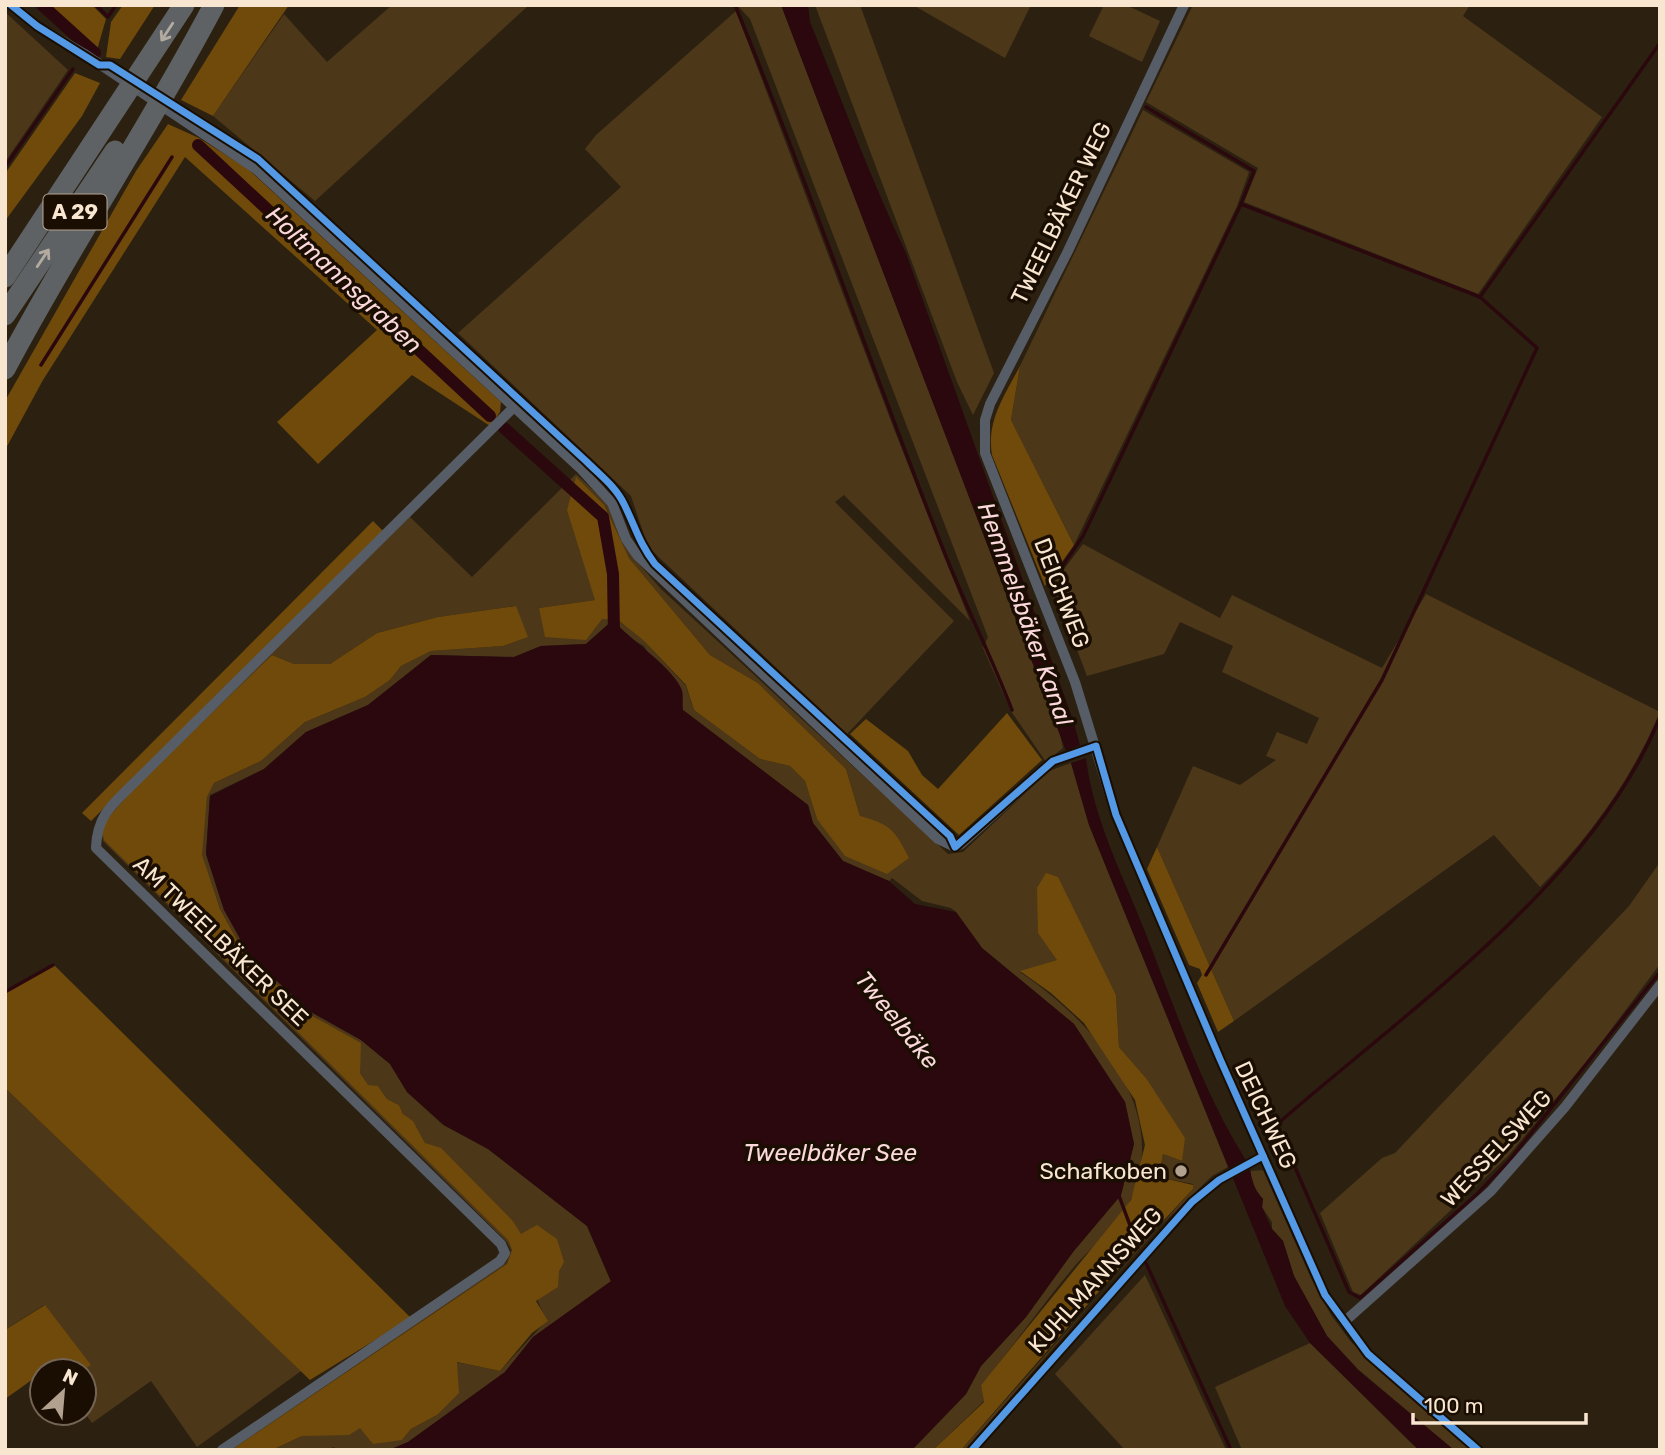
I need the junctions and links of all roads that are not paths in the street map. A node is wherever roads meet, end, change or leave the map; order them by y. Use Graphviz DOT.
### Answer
graph roads {
  1 [pos="11,5"];
  2 [pos="184,5"];
  3 [pos="212,5"];
  4 [pos="1184,5"];
  5 [pos="148,112"];
  6 [pos="108,122"];
  7 [pos="5,251"];
  8 [pos="5,277"];
  9 [pos="34,314"];
  10 [pos="5,315"];
  11 [pos="5,356"];
  12 [pos="5,369"];
  13 [pos="514,407"];
  14 [pos="983,441"];
  15 [pos="1096,746"];
  16 [pos="1660,985"];
  17 [pos="1259,1158"];
  18 [pos="1344,1322"];
  19 [pos="222,1450"];
  20 [pos="972,1450"];
  21 [pos="1478,1450"];
  1 -- 13 [label="street"];
  2 -- 6 [label="highway, A 29, one-way"];
  3 -- 5 [label="highway, A 29"];
  4 -- 14 [label="street, TWEELBÄKER WEG"];
  5 -- 9 [label="highway"];
  10 -- 5 [label="highway, A 29, one-way"];
  6 -- 7 [label="highway"];
  6 -- 8 [label="highway, A 29"];
  9 -- 11 [label="highway"];
  9 -- 12 [label="highway"];
  13 -- 15 [label="street"];
  13 -- 19 [label="street, AM TWEELBÄKER SEE"];
  14 -- 15 [label="street, DEICHWEG"];
  15 -- 17 [label="street, DEICHWEG"];
  16 -- 18 [label="street, WESSELSWEG"];
  17 -- 18 [label="street, DEICHWEG"];
  17 -- 20 [label="street, KUHLMANNSWEG"];
  18 -- 21 [label="street, DEICHWEG"];
}
